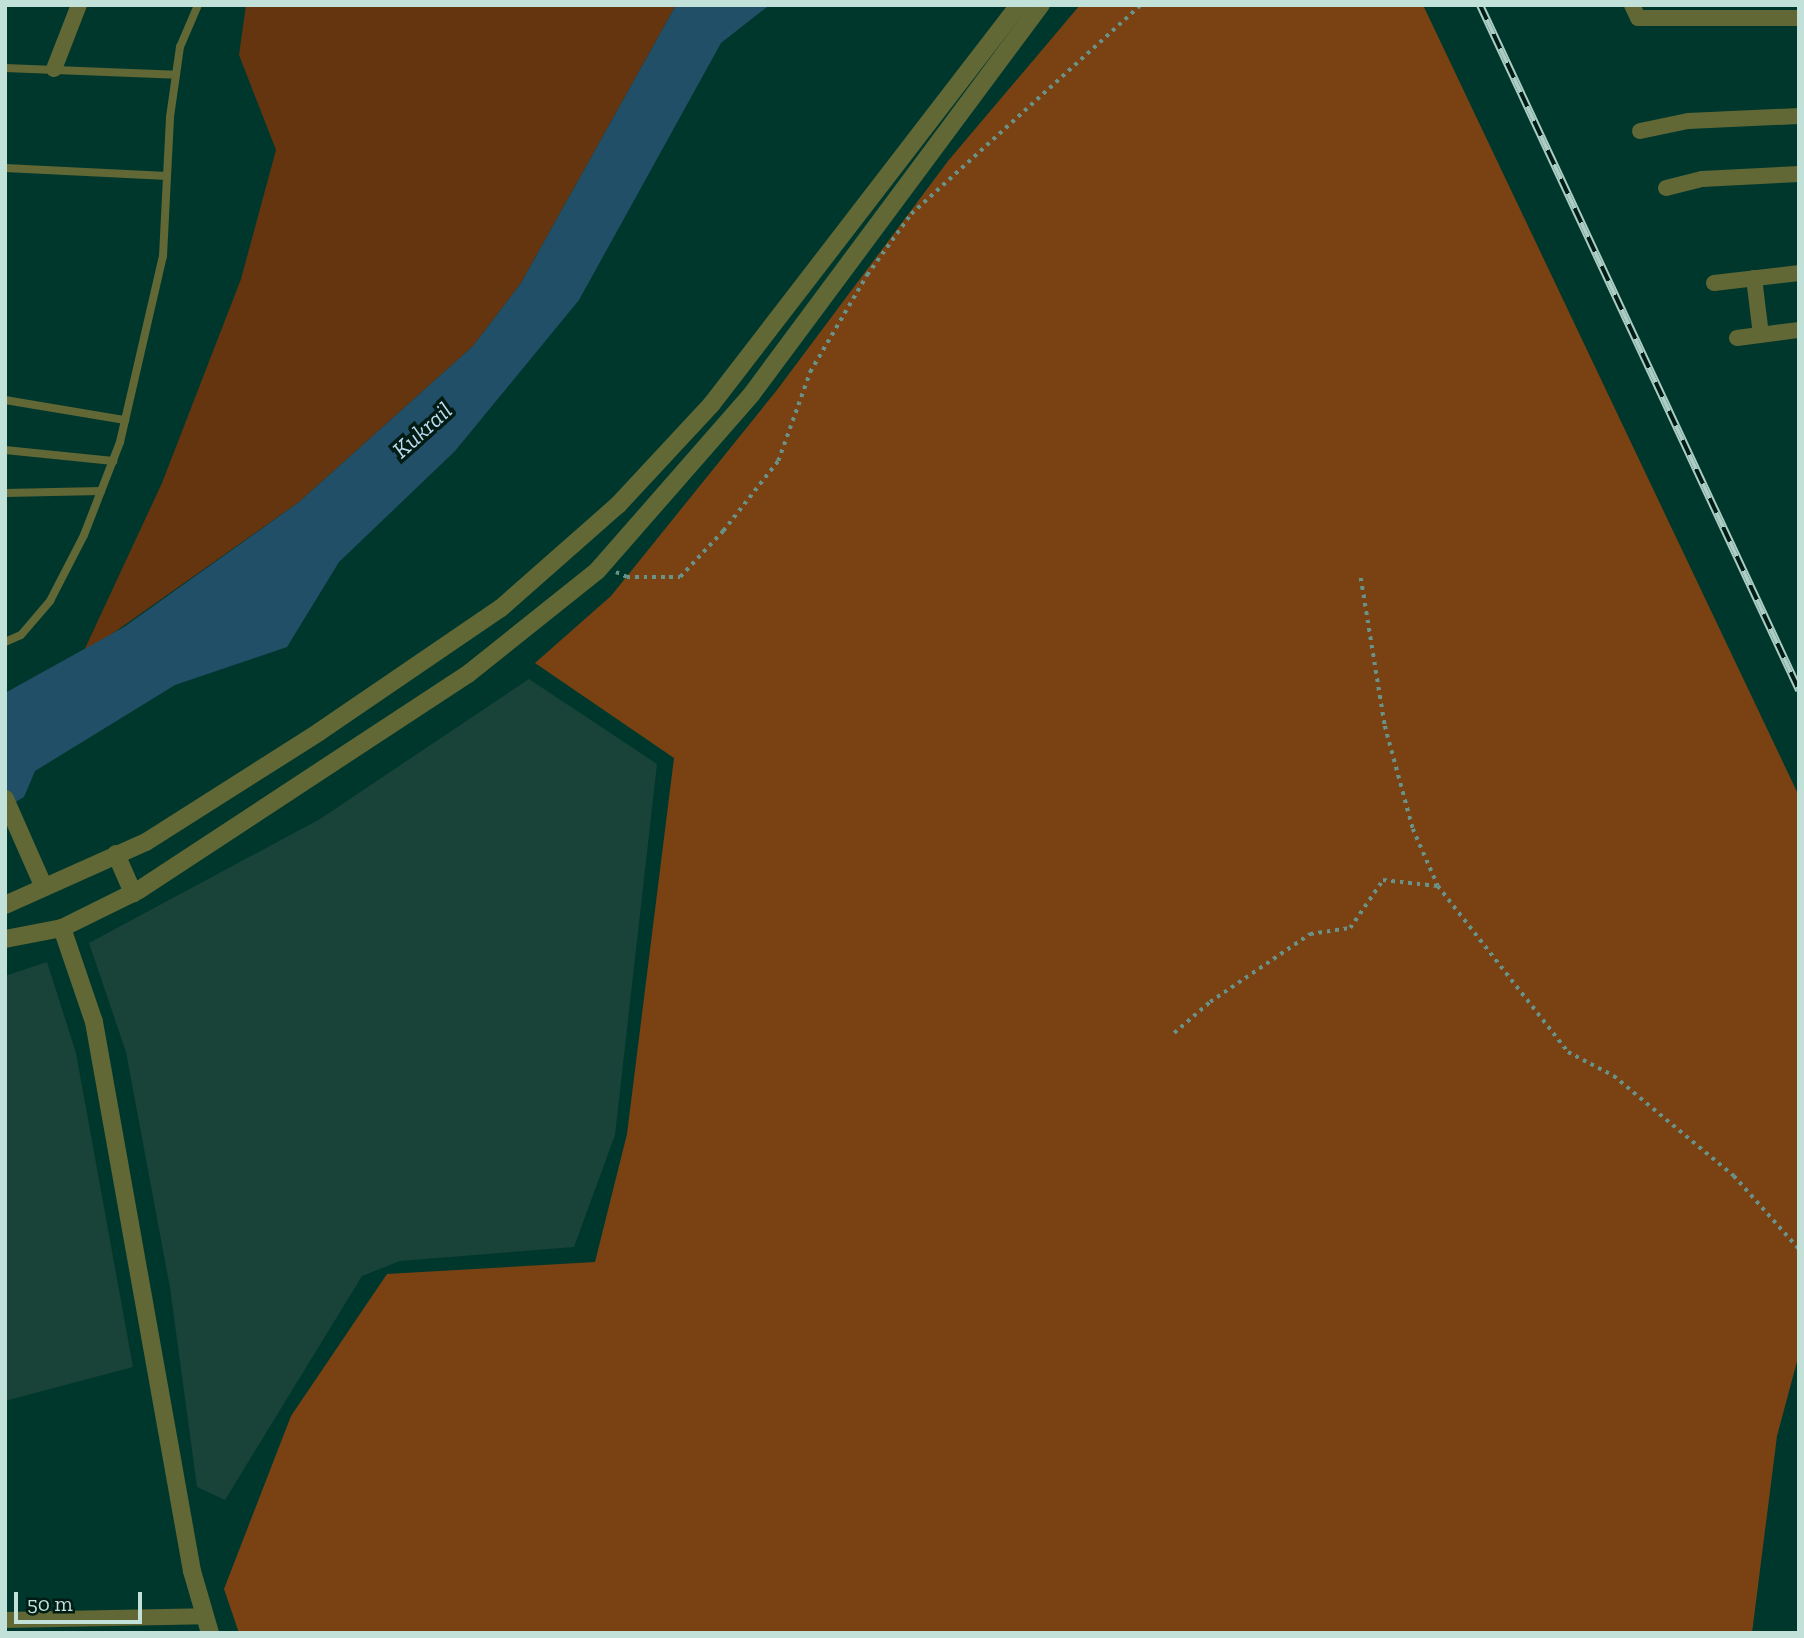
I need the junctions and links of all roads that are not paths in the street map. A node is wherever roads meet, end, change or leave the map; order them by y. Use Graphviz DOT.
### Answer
graph roads {
  1 [pos="79,5"];
  2 [pos="198,5"];
  3 [pos="1019,5"];
  4 [pos="1041,5"];
  5 [pos="1632,5"];
  6 [pos="1799,18"];
  7 [pos="5,68"];
  8 [pos="54,69"];
  9 [pos="176,75"];
  10 [pos="1799,117"];
  11 [pos="1640,131"];
  12 [pos="5,168"];
  13 [pos="1799,174"];
  14 [pos="167,176"];
  15 [pos="1666,188"];
  16 [pos="1799,273"];
  17 [pos="1754,278"];
  18 [pos="1714,283"];
  19 [pos="1799,330"];
  20 [pos="1761,335"];
  21 [pos="1737,338"];
  22 [pos="5,400"];
  23 [pos="125,420"];
  24 [pos="5,450"];
  25 [pos="113,461"];
  26 [pos="102,491"];
  27 [pos="5,493"];
  28 [pos="5,642"];
  29 [pos="5,799"];
  30 [pos="116,854"];
  31 [pos="41,879"];
  32 [pos="133,893"];
  33 [pos="5,905"];
  34 [pos="62,928"];
  35 [pos="5,939"];
  36 [pos="5,1620"];
  37 [pos="207,1624"];
  38 [pos="43,1626"];
  1 -- 8 [label="street"];
  2 -- 9 [label="lane"];
  3 -- 30 [label="street"];
  4 -- 32 [label="street"];
  5 -- 6 [label="street"];
  7 -- 8 [label="lane"];
  8 -- 9 [label="lane"];
  9 -- 14 [label="lane"];
  10 -- 11 [label="street"];
  12 -- 14 [label="lane"];
  13 -- 15 [label="street"];
  14 -- 23 [label="lane"];
  16 -- 17 [label="street"];
  17 -- 18 [label="street"];
  17 -- 20 [label="street"];
  19 -- 20 [label="street"];
  20 -- 21 [label="street"];
  22 -- 23 [label="lane"];
  23 -- 25 [label="lane"];
  24 -- 25 [label="lane"];
  25 -- 26 [label="lane"];
  26 -- 27 [label="lane"];
  26 -- 28 [label="lane"];
  29 -- 31 [label="street"];
  30 -- 31 [label="street"];
  30 -- 32 [label="street"];
  31 -- 33 [label="street"];
  32 -- 34 [label="street"];
  34 -- 35 [label="street"];
  34 -- 37 [label="street"];
  36 -- 38 [label="street"];
  37 -- 38 [label="street"];
}
